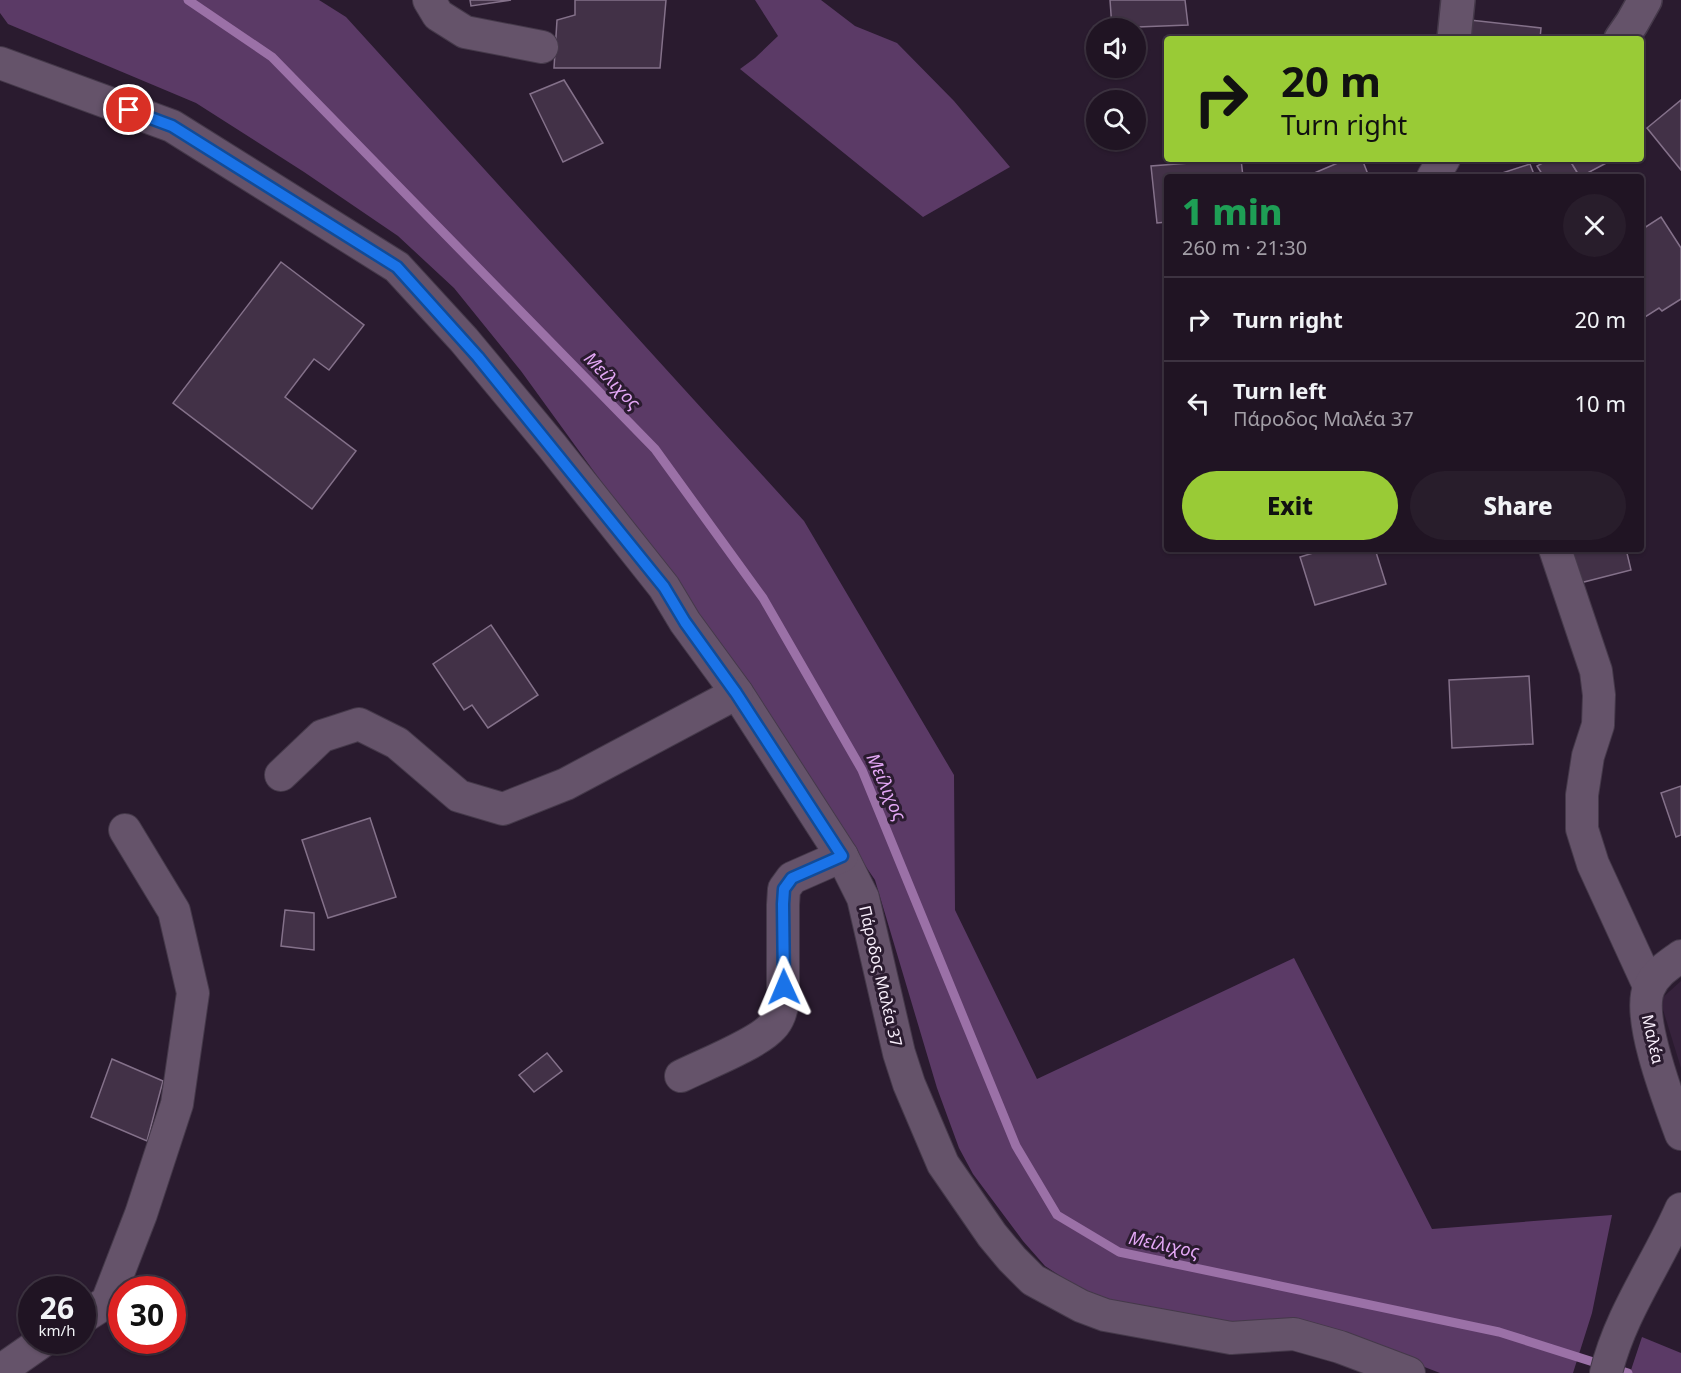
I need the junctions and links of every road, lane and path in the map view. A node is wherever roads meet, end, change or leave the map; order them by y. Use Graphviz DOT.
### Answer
graph roads {
  1 [pos="429,0"];
  2 [pos="1458,0"];
  3 [pos="1645,0"];
  4 [pos="1454,36"];
  5 [pos="1623,36"];
  6 [pos="542,46"];
  7 [pos="0,63"];
  8 [pos="1556,552"];
  9 [pos="736,693"];
  10 [pos="281,775"];
  11 [pos="125,830"];
  12 [pos="842,856"];
  13 [pos="1681,956"];
  14 [pos="1649,986"];
  15 [pos="681,1076"];
  16 [pos="1681,1134"];
  17 [pos="1681,1209"];
  18 [pos="96,1309"];
  19 [pos="24,1354"];
  20 [pos="1610,1360"];
  21 [pos="0,1371"];
  22 [pos="1409,1373"];
  1 -- 6 [label="street"];
  2 -- 4 [label="street"];
  3 -- 5 [label="street"];
  7 -- 9 [label="street, Πάροδος Μαλέα 37"];
  8 -- 14 [label="street"];
  9 -- 10 [label="street"];
  9 -- 12 [label="street, Πάροδος Μαλέα 37"];
  11 -- 18 [label="street"];
  12 -- 15 [label="street"];
  12 -- 22 [label="street, Πάροδος Μαλέα 37"];
  13 -- 14 [label="street"];
  14 -- 16 [label="street, Μαλέα"];
  17 -- 20 [label="street"];
  19 -- 21 [label="street"];
}
